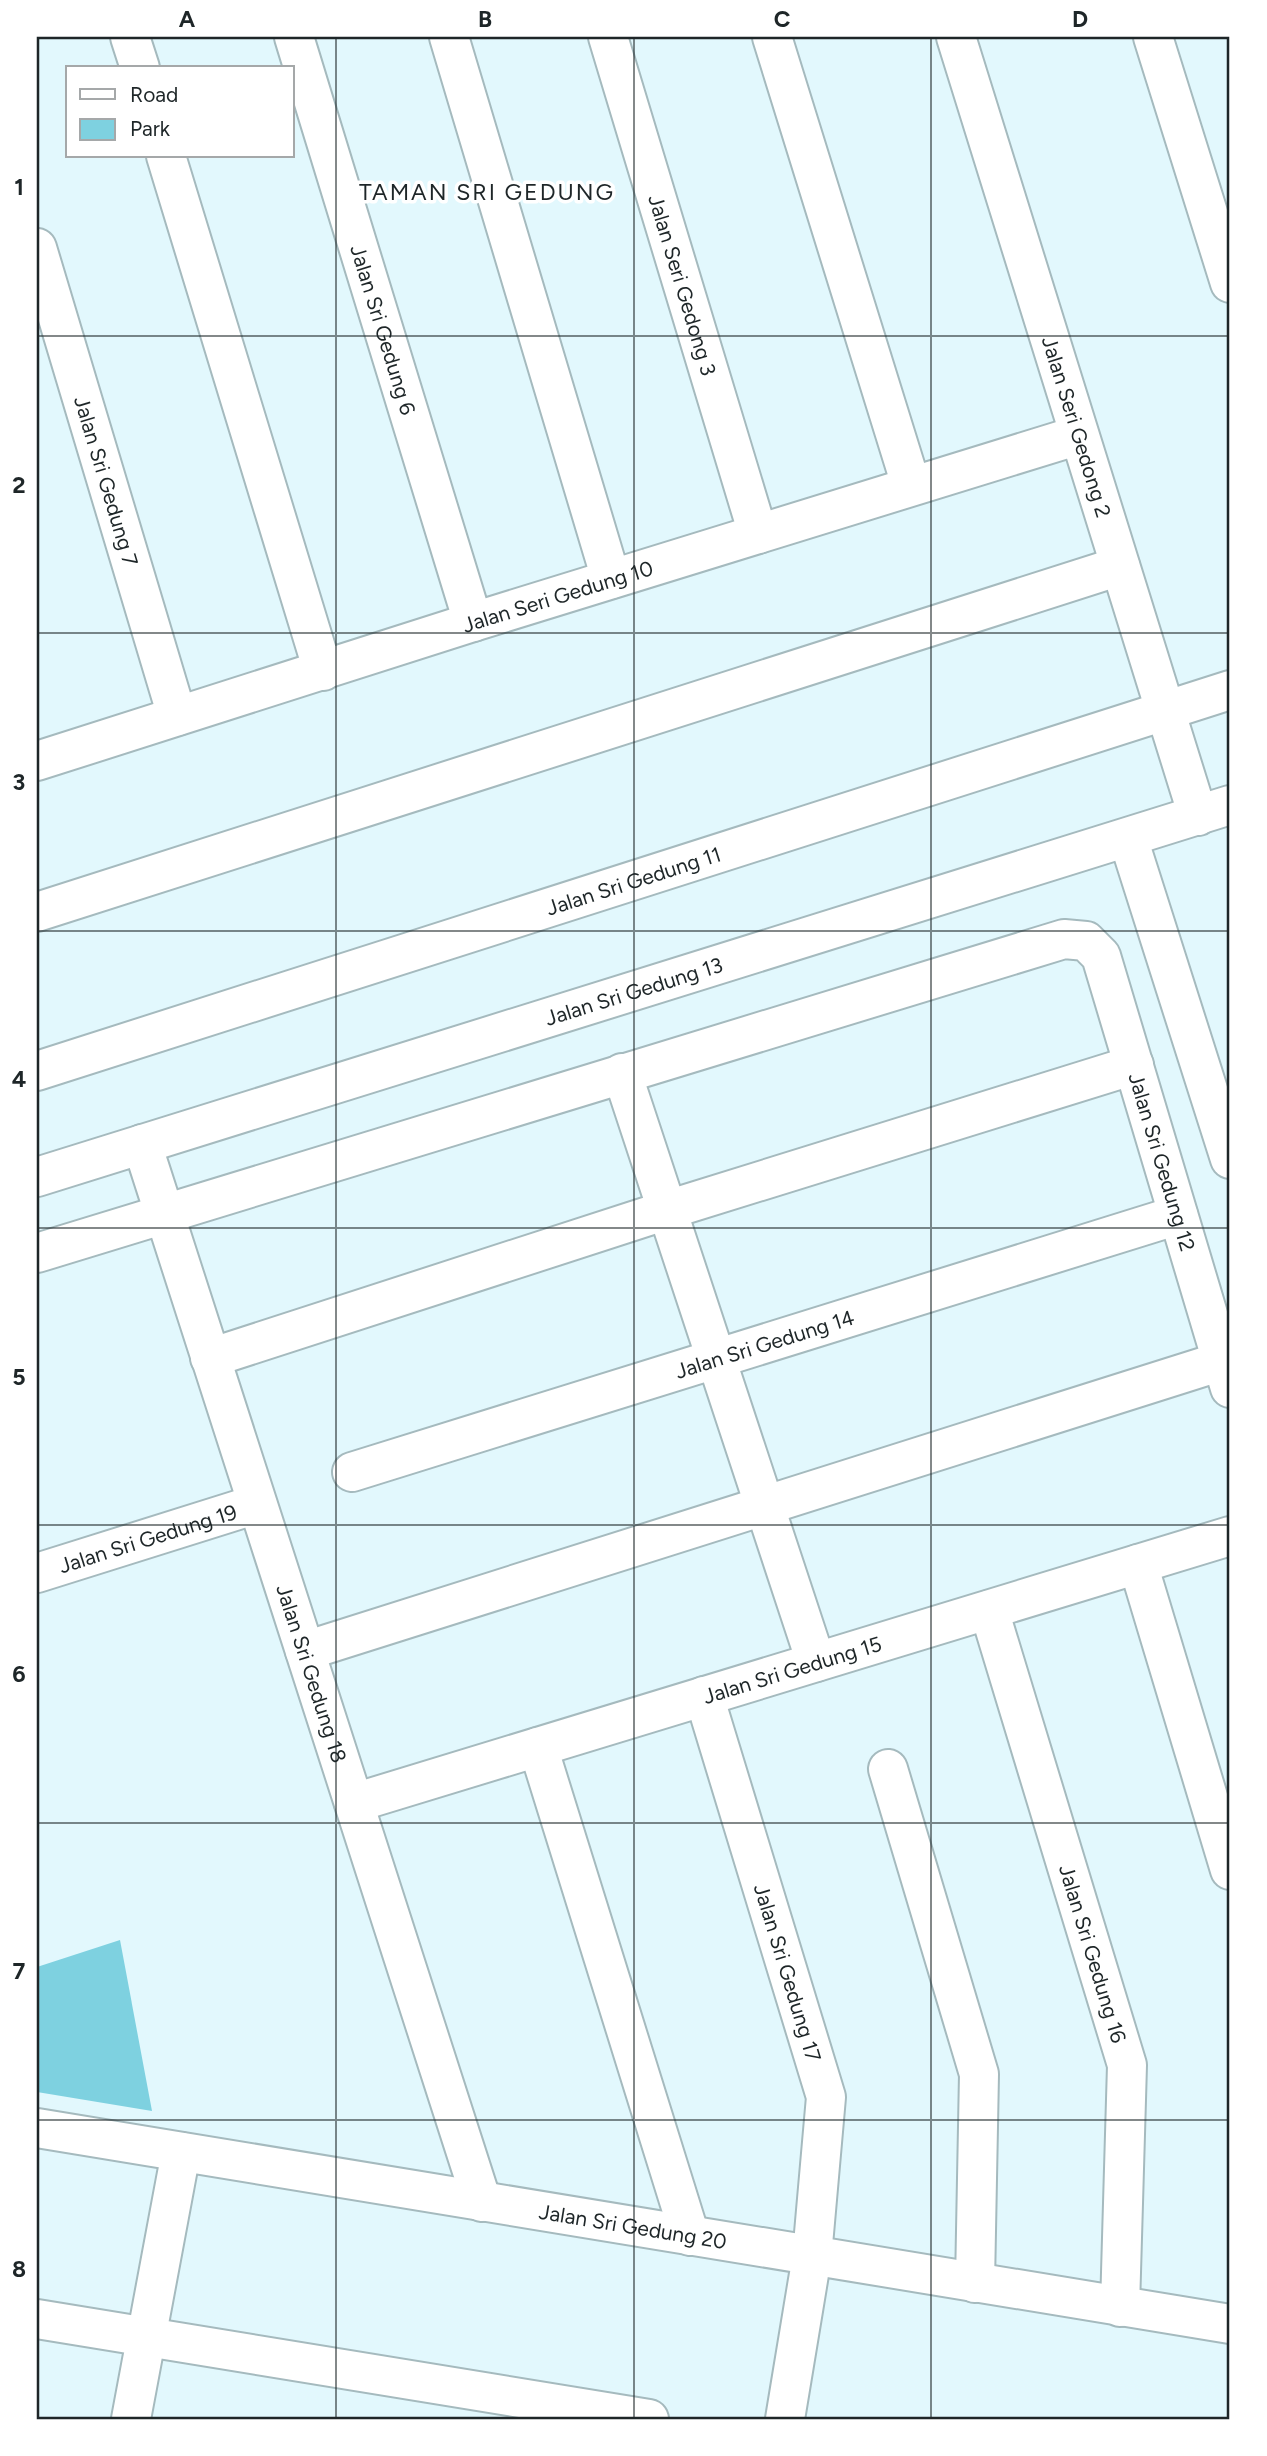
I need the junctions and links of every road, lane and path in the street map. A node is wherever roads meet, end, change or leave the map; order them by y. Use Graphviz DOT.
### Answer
graph roads {
  1 [pos="130,37"];
  2 [pos="294,37"];
  3 [pos="449,37"];
  4 [pos="608,37"];
  5 [pos="772,37"];
  6 [pos="956,37"];
  7 [pos="1153,37"];
  8 [pos="139,66"];
  9 [pos="167,158"];
  10 [pos="37,248"];
  11 [pos="1230,283"];
  12 [pos="1079,435"];
  13 [pos="911,485"];
  14 [pos="758,534"];
  15 [pos="1119,566"];
  16 [pos="611,579"];
  17 [pos="474,622"];
  18 [pos="323,671"];
  19 [pos="1230,690"];
  20 [pos="1166,711"];
  21 [pos="177,716"];
  22 [pos="37,761"];
  23 [pos="1214,811"];
  24 [pos="1129,838"];
  25 [pos="37,912"];
  26 [pos="1134,1065"];
  27 [pos="37,1071"];
  28 [pos="622,1073"];
  29 [pos="142,1144"];
  30 [pos="1230,1159"];
  31 [pos="37,1177"];
  32 [pos="667,1210"];
  33 [pos="163,1213"];
  34 [pos="1178,1215"];
  35 [pos="37,1253"];
  36 [pos="716,1357"];
  37 [pos="210,1358"];
  38 [pos="1226,1375"];
  39 [pos="352,1472"];
  40 [pos="257,1504"];
  41 [pos="765,1505"];
  42 [pos="1230,1536"];
  43 [pos="1138,1564"];
  44 [pos="37,1573"];
  45 [pos="989,1609"];
  46 [pos="305,1651"];
  47 [pos="816,1662"];
  48 [pos="704,1696"];
  49 [pos="538,1747"];
  50 [pos="888,1769"];
  51 [pos="354,1803"];
  52 [pos="1230,1870"];
  53 [pos="37,2129"];
  54 [pos="181,2152"];
  55 [pos="482,2202"];
  56 [pos="690,2236"];
  57 [pos="812,2256"];
  58 [pos="975,2283"];
  59 [pos="1120,2307"];
  60 [pos="37,2319"];
  61 [pos="1230,2324"];
  62 [pos="146,2338"];
  63 [pos="131,2419"];
  64 [pos="649,2419"];
  65 [pos="785,2419"];
  1 -- 8 [label="street"];
  2 -- 17 [label="street, Jalan Sri Gedung 6"];
  3 -- 16 [label="street"];
  4 -- 14 [label="street, Jalan Seri Gedong 3"];
  5 -- 13 [label="street"];
  6 -- 12 [label="street, Jalan Seri Gedong 2"];
  7 -- 11 [label="street"];
  9 -- 18 [label="street"];
  10 -- 21 [label="street, Jalan Sri Gedung 7"];
  12 -- 13 [label="street, Jalan Seri Gedung 10"];
  12 -- 15 [label="street, Jalan Seri Gedong 2"];
  13 -- 14 [label="street, Jalan Seri Gedung 10"];
  14 -- 16 [label="street, Jalan Seri Gedung 10"];
  15 -- 20 [label="street, Jalan Seri Gedong 2"];
  15 -- 25 [label="street"];
  16 -- 17 [label="street, Jalan Seri Gedung 10"];
  17 -- 18 [label="street, Jalan Seri Gedung 10"];
  18 -- 21 [label="street, Jalan Seri Gedung 10"];
  19 -- 20 [label="street, Jalan Sri Gedung 11"];
  20 -- 23 [label="street, Jalan Seri Gedong 2"];
  20 -- 27 [label="street, Jalan Sri Gedung 11"];
  21 -- 22 [label="street, Jalan Seri Gedung 10"];
  23 -- 24 [label="street, Jalan Sri Gedung 13"];
  24 -- 29 [label="street, Jalan Sri Gedung 13"];
  24 -- 30 [label="street"];
  26 -- 28 [label="street, Jalan Sri Gedung 12"];
  26 -- 32 [label="street"];
  26 -- 34 [label="street, Jalan Sri Gedung 12"];
  28 -- 32 [label="street"];
  28 -- 33 [label="street"];
  29 -- 31 [label="street, Jalan Sri Gedung 13"];
  29 -- 33 [label="street, Jalan Sri Gedung 18"];
  32 -- 36 [label="street"];
  32 -- 37 [label="street"];
  33 -- 35 [label="street"];
  33 -- 37 [label="street, Jalan Sri Gedung 18"];
  34 -- 36 [label="street, Jalan Sri Gedung 14"];
  34 -- 38 [label="street, Jalan Sri Gedung 12"];
  36 -- 39 [label="street, Jalan Sri Gedung 14"];
  36 -- 41 [label="street"];
  37 -- 40 [label="street, Jalan Sri Gedung 18"];
  38 -- 41 [label="street"];
  40 -- 44 [label="street, Jalan Sri Gedung 19"];
  40 -- 46 [label="street, Jalan Sri Gedung 18"];
  41 -- 46 [label="street"];
  41 -- 47 [label="street"];
  42 -- 43 [label="street, Jalan Sri Gedung 15"];
  43 -- 45 [label="street, Jalan Sri Gedung 15"];
  43 -- 52 [label="street"];
  45 -- 47 [label="street, Jalan Sri Gedung 15"];
  45 -- 59 [label="street, Jalan Sri Gedung 16"];
  46 -- 51 [label="street, Jalan Sri Gedung 18"];
  47 -- 48 [label="street, Jalan Sri Gedung 15"];
  48 -- 49 [label="street, Jalan Sri Gedung 15"];
  48 -- 57 [label="street, Jalan Sri Gedung 17"];
  49 -- 51 [label="street, Jalan Sri Gedung 15"];
  49 -- 56 [label="street"];
  50 -- 58 [label="street"];
  51 -- 55 [label="street, Jalan Sri Gedung 18"];
  53 -- 54 [label="street, Jalan Sri Gedung 20"];
  54 -- 55 [label="street, Jalan Sri Gedung 20"];
  54 -- 62 [label="street"];
  55 -- 56 [label="street, Jalan Sri Gedung 20"];
  56 -- 57 [label="street, Jalan Sri Gedung 20"];
  57 -- 58 [label="street, Jalan Sri Gedung 20"];
  57 -- 65 [label="street, Jalan Sri Gedung 17"];
  58 -- 59 [label="street, Jalan Sri Gedung 20"];
  59 -- 61 [label="street, Jalan Sri Gedung 20"];
  60 -- 62 [label="street"];
  62 -- 63 [label="street"];
  62 -- 64 [label="street"];
}
